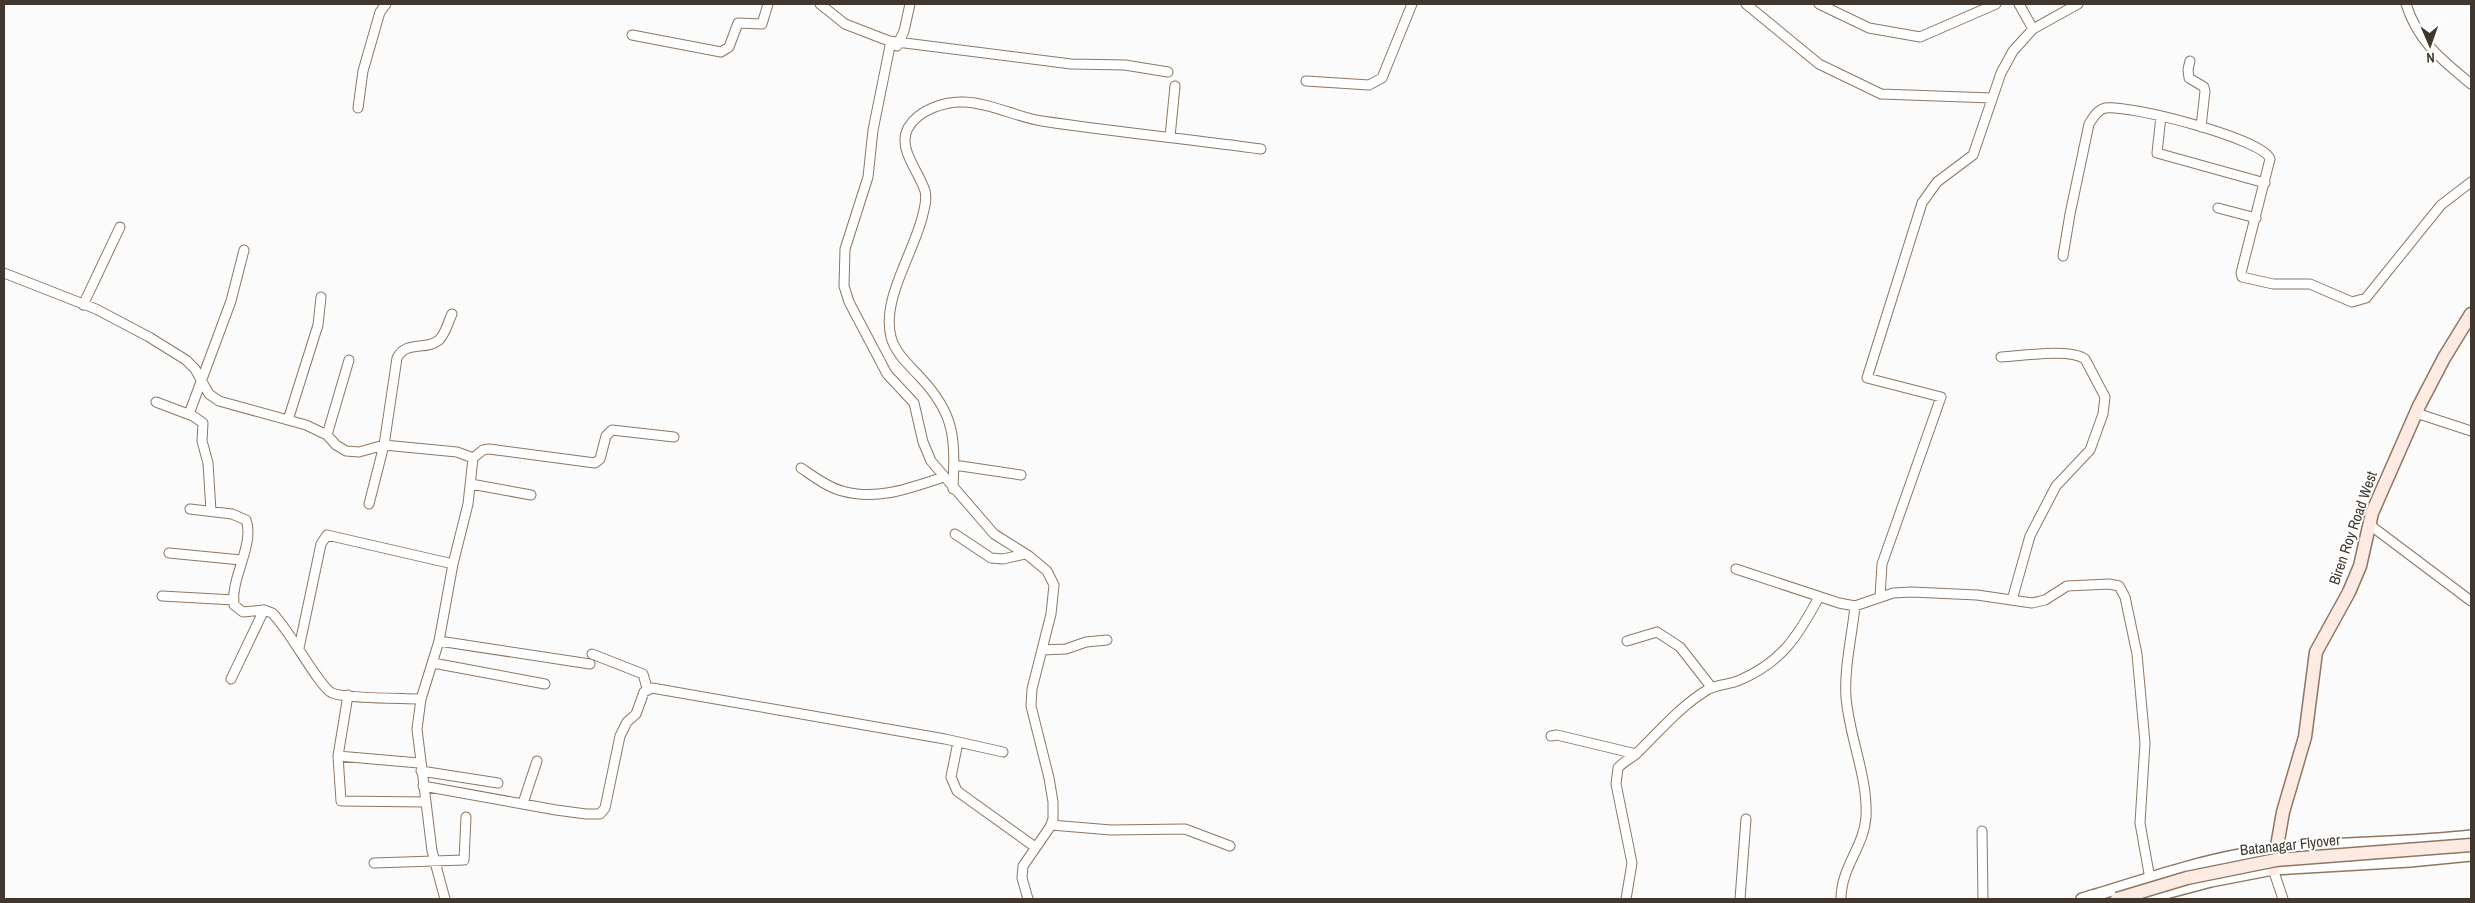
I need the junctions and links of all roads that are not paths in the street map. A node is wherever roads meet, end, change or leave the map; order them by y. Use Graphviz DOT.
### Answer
graph roads {
  1 [pos="386,4"];
  2 [pos="768,4"];
  3 [pos="820,4"];
  4 [pos="910,4"];
  5 [pos="1412,4"];
  6 [pos="1746,4"];
  7 [pos="1819,4"];
  8 [pos="1996,4"];
  9 [pos="2019,4"];
  10 [pos="2078,4"];
  11 [pos="2406,4"];
  12 [pos="2033,29"];
  13 [pos="632,35"];
  14 [pos="889,41"];
  15 [pos="900,42"];
  16 [pos="889,53"];
  17 [pos="2190,61"];
  18 [pos="1168,72"];
  19 [pos="1306,81"];
  20 [pos="2471,84"];
  21 [pos="1175,86"];
  22 [pos="1992,98"];
  23 [pos="358,108"];
  24 [pos="2161,116"];
  25 [pos="2201,127"];
  26 [pos="1170,137"];
  27 [pos="1261,149"];
  28 [pos="2471,182"];
  29 [pos="2265,183"];
  30 [pos="2218,208"];
  31 [pos="2256,218"];
  32 [pos="120,227"];
  33 [pos="244,250"];
  34 [pos="2063,256"];
  35 [pos="4,274"];
  36 [pos="321,297"];
  37 [pos="83,305"];
  38 [pos="452,314"];
  39 [pos="2471,314"];
  40 [pos="2001,357"];
  41 [pos="349,360"];
  42 [pos="201,381"];
  43 [pos="156,402"];
  44 [pos="2416,413"];
  45 [pos="189,414"];
  46 [pos="288,420"];
  47 [pos="2471,431"];
  48 [pos="327,435"];
  49 [pos="674,437"];
  50 [pos="384,445"];
  51 [pos="473,458"];
  52 [pos="954,465"];
  53 [pos="801,468"];
  54 [pos="1021,475"];
  55 [pos="944,476"];
  56 [pos="471,484"];
  57 [pos="954,489"];
  58 [pos="531,495"];
  59 [pos="369,504"];
  60 [pos="190,509"];
  61 [pos="211,512"];
  62 [pos="2370,525"];
  63 [pos="955,534"];
  64 [pos="169,553"];
  65 [pos="1025,554"];
  66 [pos="241,560"];
  67 [pos="453,564"];
  68 [pos="1736,569"];
  69 [pos="162,596"];
  70 [pos="1819,596"];
  71 [pos="1880,597"];
  72 [pos="234,600"];
  73 [pos="2012,600"];
  74 [pos="2471,601"];
  75 [pos="1855,606"];
  76 [pos="264,610"];
  77 [pos="1107,640"];
  78 [pos="439,641"];
  79 [pos="1627,641"];
  80 [pos="299,648"];
  81 [pos="1042,650"];
  82 [pos="592,654"];
  83 [pos="432,663"];
  84 [pos="590,664"];
  85 [pos="231,679"];
  86 [pos="545,684"];
  87 [pos="647,688"];
  88 [pos="1712,688"];
  89 [pos="348,695"];
  90 [pos="421,699"];
  91 [pos="1551,736"];
  92 [pos="958,742"];
  93 [pos="1003,752"];
  94 [pos="1636,754"];
  95 [pos="338,756"];
  96 [pos="537,761"];
  97 [pos="420,767"];
  98 [pos="498,783"];
  99 [pos="424,786"];
  100 [pos="424,802"];
  101 [pos="523,803"];
  102 [pos="466,818"];
  103 [pos="1746,819"];
  104 [pos="1051,825"];
  105 [pos="1982,831"];
  106 [pos="2471,836"];
  107 [pos="2471,845"];
  108 [pos="1230,846"];
  109 [pos="1035,847"];
  110 [pos="2276,850"];
  111 [pos="2471,855"];
  112 [pos="435,862"];
  113 [pos="374,863"];
  114 [pos="2273,869"];
  115 [pos="2150,879"];
  116 [pos="445,899"];
  117 [pos="1028,899"];
  118 [pos="1626,899"];
  119 [pos="1740,899"];
  120 [pos="1841,899"];
  121 [pos="1983,899"];
  122 [pos="2082,899"];
  123 [pos="2117,899"];
  124 [pos="2143,899"];
  125 [pos="2283,899"];
  1 -- 23 [label="street"];
  2 -- 13 [label="street"];
  3 -- 14 [label="street"];
  4 -- 15 [label="street"];
  5 -- 19 [label="street"];
  6 -- 22 [label="street"];
  7 -- 8 [label="street"];
  9 -- 12 [label="street"];
  10 -- 12 [label="street"];
  11 -- 20 [label="street"];
  12 -- 22 [label="street"];
  14 -- 15 [label="street"];
  14 -- 16 [label="street"];
  15 -- 16 [label="street"];
  15 -- 18 [label="street"];
  16 -- 55 [label="street"];
  17 -- 25 [label="street"];
  21 -- 26 [label="street"];
  22 -- 71 [label="street"];
  24 -- 25 [label="street"];
  24 -- 29 [label="street"];
  24 -- 34 [label="street"];
  25 -- 29 [label="street"];
  26 -- 27 [label="street"];
  26 -- 52 [label="street"];
  28 -- 31 [label="street"];
  29 -- 31 [label="street"];
  30 -- 31 [label="street"];
  32 -- 37 [label="street"];
  33 -- 42 [label="street"];
  35 -- 37 [label="street"];
  36 -- 46 [label="street"];
  37 -- 42 [label="street"];
  38 -- 50 [label="street"];
  39 -- 44 [label="main road, Biren Roy Road West"];
  40 -- 73 [label="street"];
  41 -- 48 [label="street"];
  42 -- 45 [label="street"];
  42 -- 46 [label="street"];
  43 -- 45 [label="street"];
  44 -- 47 [label="street"];
  44 -- 62 [label="main road, Biren Roy Road West"];
  45 -- 61 [label="street"];
  46 -- 48 [label="street"];
  48 -- 50 [label="street"];
  49 -- 51 [label="street"];
  50 -- 51 [label="street"];
  50 -- 59 [label="street"];
  51 -- 56 [label="street"];
  52 -- 54 [label="street"];
  52 -- 57 [label="street"];
  53 -- 55 [label="street"];
  55 -- 57 [label="street"];
  56 -- 58 [label="street"];
  56 -- 67 [label="street"];
  57 -- 65 [label="street"];
  60 -- 61 [label="street"];
  61 -- 66 [label="street"];
  62 -- 74 [label="street"];
  62 -- 110 [label="main road, Biren Roy Road West"];
  63 -- 65 [label="street"];
  64 -- 66 [label="street"];
  65 -- 81 [label="street"];
  66 -- 72 [label="street"];
  67 -- 78 [label="street"];
  67 -- 80 [label="street"];
  68 -- 70 [label="street"];
  69 -- 72 [label="street"];
  70 -- 75 [label="street"];
  70 -- 88 [label="street"];
  71 -- 73 [label="street"];
  71 -- 75 [label="street"];
  72 -- 76 [label="street"];
  73 -- 115 [label="street"];
  75 -- 120 [label="street"];
  76 -- 80 [label="street"];
  76 -- 85 [label="street"];
  77 -- 81 [label="street"];
  78 -- 83 [label="street"];
  78 -- 84 [label="street"];
  79 -- 88 [label="street"];
  80 -- 89 [label="street"];
  81 -- 104 [label="street"];
  82 -- 87 [label="street"];
  83 -- 86 [label="street"];
  83 -- 90 [label="street"];
  87 -- 92 [label="street"];
  87 -- 101 [label="street"];
  88 -- 94 [label="street"];
  89 -- 90 [label="street"];
  89 -- 95 [label="street"];
  90 -- 97 [label="street"];
  91 -- 94 [label="street"];
  92 -- 93 [label="street"];
  92 -- 109 [label="street"];
  94 -- 118 [label="street"];
  95 -- 97 [label="street"];
  95 -- 100 [label="street"];
  96 -- 101 [label="street"];
  97 -- 98 [label="street"];
  97 -- 99 [label="street"];
  99 -- 100 [label="street"];
  99 -- 101 [label="street"];
  100 -- 112 [label="street"];
  102 -- 112 [label="street"];
  103 -- 119 [label="street"];
  104 -- 108 [label="street"];
  104 -- 109 [label="street"];
  105 -- 121 [label="street"];
  106 -- 110 [label="street"];
  107 -- 123 [label="main road, Batanagar Flyover, bridge"];
  109 -- 117 [label="street"];
  110 -- 114 [label="main road, Biren Roy Road West"];
  110 -- 115 [label="street"];
  111 -- 114 [label="street"];
  112 -- 113 [label="street"];
  112 -- 116 [label="street"];
  114 -- 124 [label="street"];
  114 -- 125 [label="street"];
  115 -- 122 [label="street"];
}
